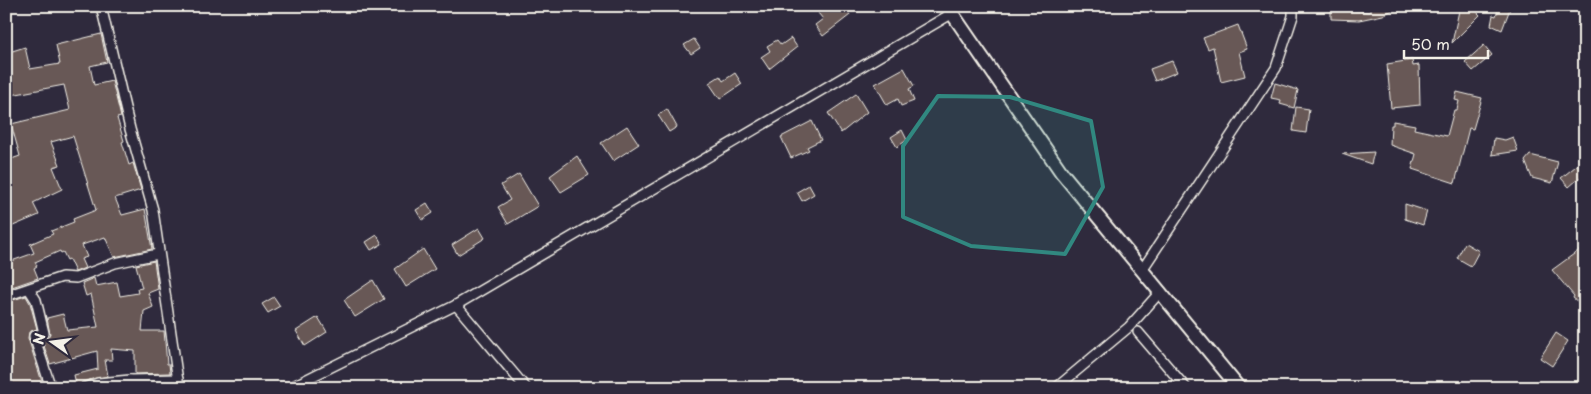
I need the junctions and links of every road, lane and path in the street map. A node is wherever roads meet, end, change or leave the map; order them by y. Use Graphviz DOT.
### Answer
graph roads {
  1 [pos="101,6"];
  2 [pos="1293,6"];
  3 [pos="949,10"];
  4 [pos="158,254"];
  5 [pos="1142,270"];
  6 [pos="29,289"];
  7 [pos="1160,291"];
  8 [pos="6,296"];
  9 [pos="456,305"];
  10 [pos="1138,332"];
  11 [pos="178,383"];
  12 [pos="129,384"];
  13 [pos="51,388"];
  14 [pos="84,388"];
  15 [pos="289,388"];
  16 [pos="526,388"];
  17 [pos="1056,388"];
  18 [pos="1186,388"];
  19 [pos="1239,388"];
  1 -- 4 [label="street"];
  2 -- 5 [label="street"];
  3 -- 5 [label="street"];
  3 -- 9 [label="street"];
  4 -- 6 [label="street"];
  4 -- 11 [label="street"];
  5 -- 7 [label="street"];
  6 -- 8 [label="street"];
  6 -- 13 [label="street"];
  7 -- 17 [label="street"];
  7 -- 19 [label="street"];
  9 -- 15 [label="street"];
  9 -- 16 [label="street"];
  10 -- 18 [label="street"];
  11 -- 12 [label="street"];
  12 -- 14 [label="street"];
}
